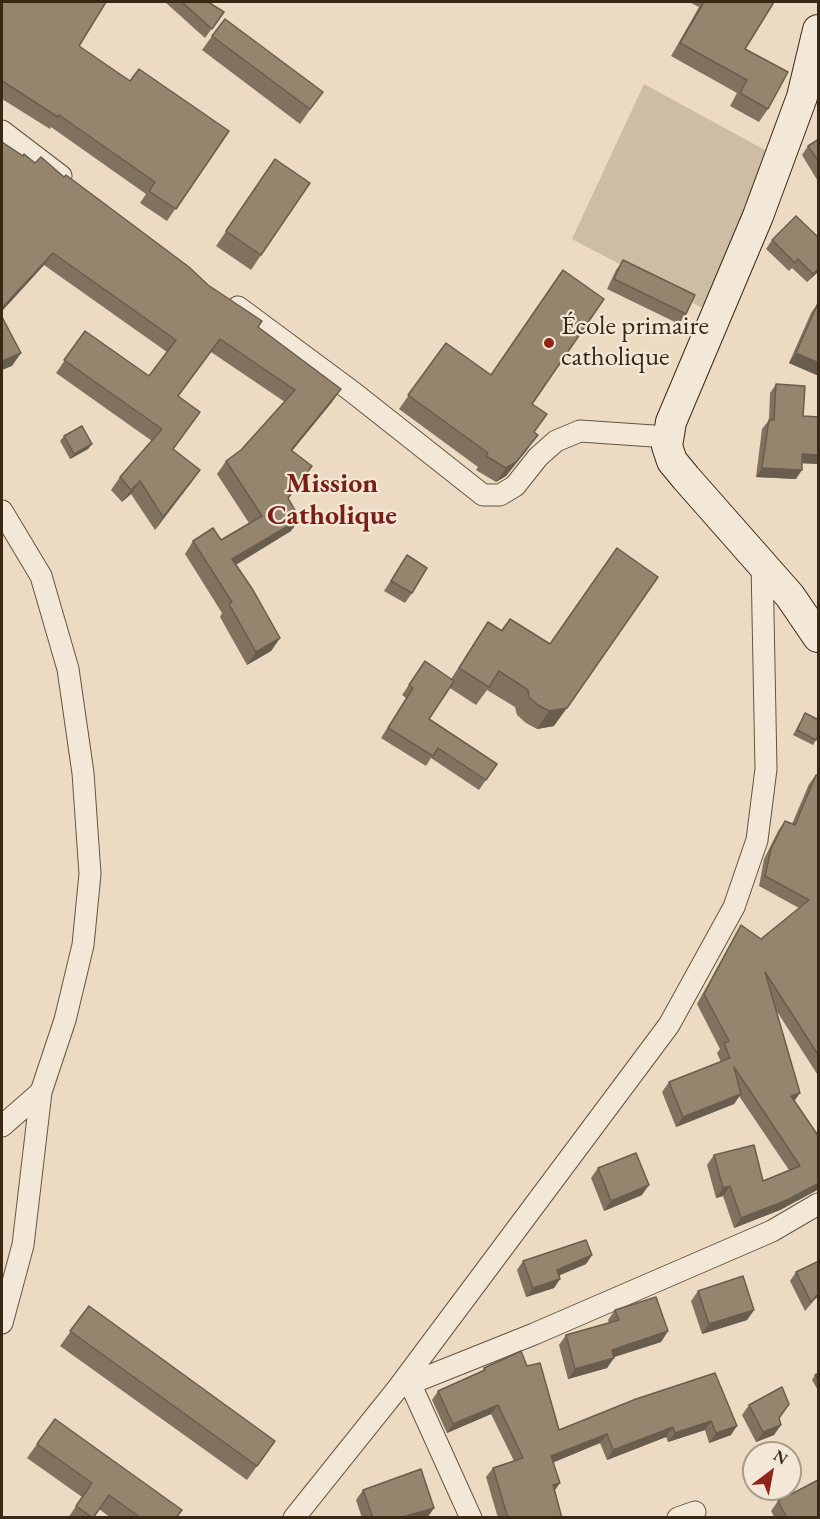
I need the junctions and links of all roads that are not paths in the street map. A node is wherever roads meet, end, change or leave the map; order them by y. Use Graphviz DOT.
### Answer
graph roads {
  1 [pos="819,30"];
  2 [pos="810,102"];
  3 [pos="2,130"];
  4 [pos="74,185"];
  5 [pos="222,295"];
  6 [pos="668,437"];
  7 [pos="2,511"];
  8 [pos="762,562"];
  9 [pos="819,637"];
  10 [pos="41,1092"];
  11 [pos="2,1126"];
  12 [pos="819,1204"];
  13 [pos="2,1323"];
  14 [pos="404,1385"];
  15 [pos="294,1518"];
  16 [pos="471,1518"];
  1 -- 2 [label="street"];
  2 -- 6 [label="street"];
  3 -- 4 [label="street"];
  5 -- 6 [label="street"];
  6 -- 8 [label="street"];
  7 -- 10 [label="street"];
  8 -- 9 [label="street"];
  8 -- 14 [label="street"];
  10 -- 11 [label="street"];
  10 -- 13 [label="street"];
  12 -- 14 [label="street"];
  14 -- 15 [label="street"];
  14 -- 16 [label="street"];
}
